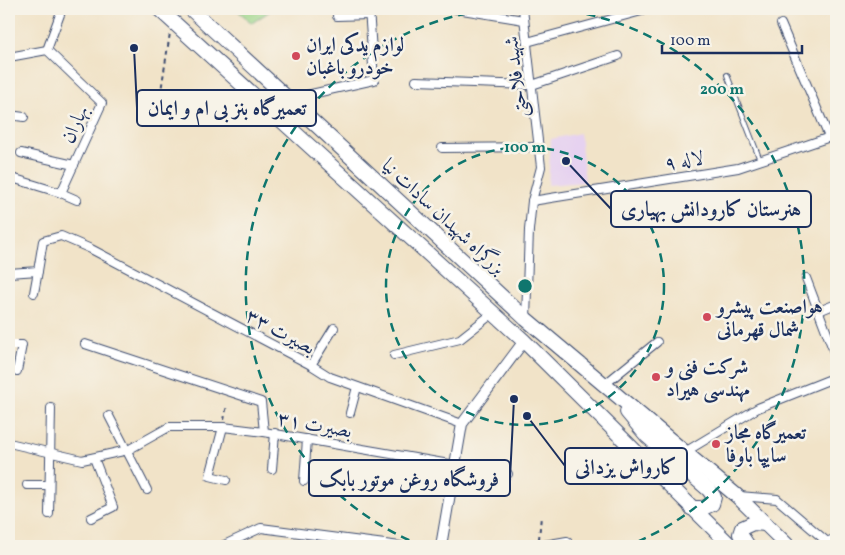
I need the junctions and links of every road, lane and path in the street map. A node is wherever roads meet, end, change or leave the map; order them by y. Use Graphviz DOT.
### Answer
graph roads {
  1 [pos="62,9"];
  2 [pos="159,9"];
  3 [pos="191,9"];
  4 [pos="456,9"];
  5 [pos="523,9"];
  6 [pos="650,9"];
  7 [pos="369,12"];
  8 [pos="337,16"];
  9 [pos="172,20"];
  10 [pos="524,20"];
  11 [pos="781,24"];
  12 [pos="527,42"];
  13 [pos="47,50"];
  14 [pos="618,56"];
  15 [pos="9,57"];
  16 [pos="727,75"];
  17 [pos="416,81"];
  18 [pos="532,85"];
  19 [pos="289,99"];
  20 [pos="158,110"];
  21 [pos="9,115"];
  22 [pos="24,117"];
  23 [pos="833,136"];
  24 [pos="539,147"];
  25 [pos="442,148"];
  26 [pos="21,153"];
  27 [pos="760,160"];
  28 [pos="74,165"];
  29 [pos="12,178"];
  30 [pos="61,192"];
  31 [pos="77,200"];
  32 [pos="532,202"];
  33 [pos="38,271"];
  34 [pos="9,273"];
  35 [pos="806,278"];
  36 [pos="34,293"];
  37 [pos="836,304"];
  38 [pos="819,311"];
  39 [pos="493,313"];
  40 [pos="526,319"];
  41 [pos="334,328"];
  42 [pos="524,341"];
  43 [pos="658,342"];
  44 [pos="85,344"];
  45 [pos="9,345"];
  46 [pos="394,355"];
  47 [pos="836,358"];
  48 [pos="311,365"];
  49 [pos="17,371"];
  50 [pos="836,376"];
  51 [pos="604,385"];
  52 [pos="357,387"];
  53 [pos="227,405"];
  54 [pos="51,408"];
  55 [pos="350,413"];
  56 [pos="110,416"];
  57 [pos="462,424"];
  58 [pos="223,427"];
  59 [pos="264,432"];
  60 [pos="275,434"];
  61 [pos="307,439"];
  62 [pos="9,443"];
  63 [pos="128,450"];
  64 [pos="685,452"];
  65 [pos="49,453"];
  66 [pos="94,458"];
  67 [pos="272,469"];
  68 [pos="454,469"];
  69 [pos="508,474"];
  70 [pos="226,480"];
  71 [pos="304,481"];
  72 [pos="26,484"];
  73 [pos="49,485"];
  74 [pos="147,490"];
  75 [pos="738,496"];
  76 [pos="691,508"];
  77 [pos="49,514"];
  78 [pos="541,516"];
  79 [pos="92,518"];
  80 [pos="766,524"];
  81 [pos="836,538"];
  82 [pos="567,541"];
  83 [pos="370,544"];
  84 [pos="830,544"];
  85 [pos="222,546"];
  86 [pos="400,546"];
  87 [pos="441,546"];
  88 [pos="538,546"];
  89 [pos="732,546"];
  90 [pos="748,546"];
  91 [pos="788,546"];
  92 [pos="817,546"];
  1 -- 13 [label="street"];
  2 -- 9 [label="highway, بزرگراه شهیدان سادات نیا"];
  3 -- 19 [label="highway, بزرگراه شهیدان سادات نیا"];
  4 -- 10 [label="street"];
  5 -- 10 [label="street, شهید فلاحتی"];
  6 -- 12 [label="street"];
  7 -- 8 [label="street"];
  7 -- 19 [label="street"];
  9 -- 20 [label="path"];
  9 -- 39 [label="highway, بزرگراه شهیدان سادات نیا"];
  10 -- 12 [label="street, شهید فلاحتی"];
  11 -- 23 [label="street"];
  12 -- 18 [label="street, شهید فلاحتی"];
  13 -- 15 [label="street"];
  13 -- 28 [label="street, بهاران"];
  14 -- 18 [label="street"];
  16 -- 27 [label="lane"];
  17 -- 18 [label="street"];
  18 -- 24 [label="street, شهید فلاحتی"];
  19 -- 40 [label="highway, بزرگراه شهیدان سادات نیا"];
  21 -- 22 [label="street"];
  23 -- 27 [label="street, لاله ۹"];
  24 -- 25 [label="street"];
  24 -- 32 [label="street, شهید فلاحتی"];
  26 -- 28 [label="street"];
  27 -- 32 [label="street, لاله ۹"];
  28 -- 30 [label="street, بهاران"];
  29 -- 30 [label="street"];
  30 -- 31 [label="street"];
  32 -- 40 [label="street, شهید فلاحتی"];
  33 -- 34 [label="street"];
  33 -- 36 [label="street"];
  33 -- 48 [label="street, بصیرت ۳۳"];
  35 -- 38 [label="street"];
  37 -- 38 [label="street"];
  38 -- 47 [label="street"];
  39 -- 42 [label="highway, بزرگراه شهیدان سادات نیا"];
  39 -- 46 [label="street"];
  40 -- 51 [label="highway, بزرگراه شهیدان سادات نیا"];
  41 -- 48 [label="street"];
  42 -- 57 [label="street"];
  42 -- 76 [label="highway, بزرگراه شهیدان سادات نیا"];
  43 -- 51 [label="street"];
  44 -- 59 [label="street"];
  45 -- 49 [label="street"];
  48 -- 52 [label="street, بصیرت ۳۳"];
  50 -- 64 [label="street"];
  51 -- 64 [label="highway, بزرگراه شهیدان سادات نیا"];
  51 -- 76 [label="highway"];
  52 -- 55 [label="street"];
  52 -- 57 [label="street, بصیرت ۳۳"];
  53 -- 58 [label="path"];
  54 -- 65 [label="street"];
  56 -- 63 [label="street"];
  57 -- 68 [label="street"];
  58 -- 59 [label="street, بصیرت ۳۱"];
  58 -- 63 [label="street, بصیرت ۳۱"];
  58 -- 70 [label="street"];
  59 -- 60 [label="street, بصیرت ۳۱"];
  60 -- 61 [label="street, بصیرت ۳۱"];
  60 -- 67 [label="street"];
  61 -- 68 [label="street, بصیرت ۳۱"];
  61 -- 71 [label="street"];
  62 -- 65 [label="street"];
  63 -- 66 [label="street"];
  63 -- 74 [label="street"];
  64 -- 75 [label="highway, بزرگراه شهیدان سادات نیا"];
  65 -- 66 [label="street"];
  65 -- 73 [label="street"];
  66 -- 79 [label="street"];
  68 -- 69 [label="street, بصیرت ۳۱"];
  68 -- 87 [label="street"];
  72 -- 73 [label="street"];
  73 -- 77 [label="street"];
  75 -- 80 [label="highway, بزرگراه شهیدان سادات نیا"];
  75 -- 84 [label="street"];
  76 -- 89 [label="highway, بزرگراه شهیدان سادات نیا"];
  78 -- 88 [label="path"];
  80 -- 90 [label="highway"];
  80 -- 91 [label="highway, بزرگراه شهیدان سادات نیا"];
  81 -- 84 [label="street"];
  82 -- 88 [label="street"];
  83 -- 85 [label="street"];
  83 -- 86 [label="street"];
  84 -- 92 [label="street"];
}
